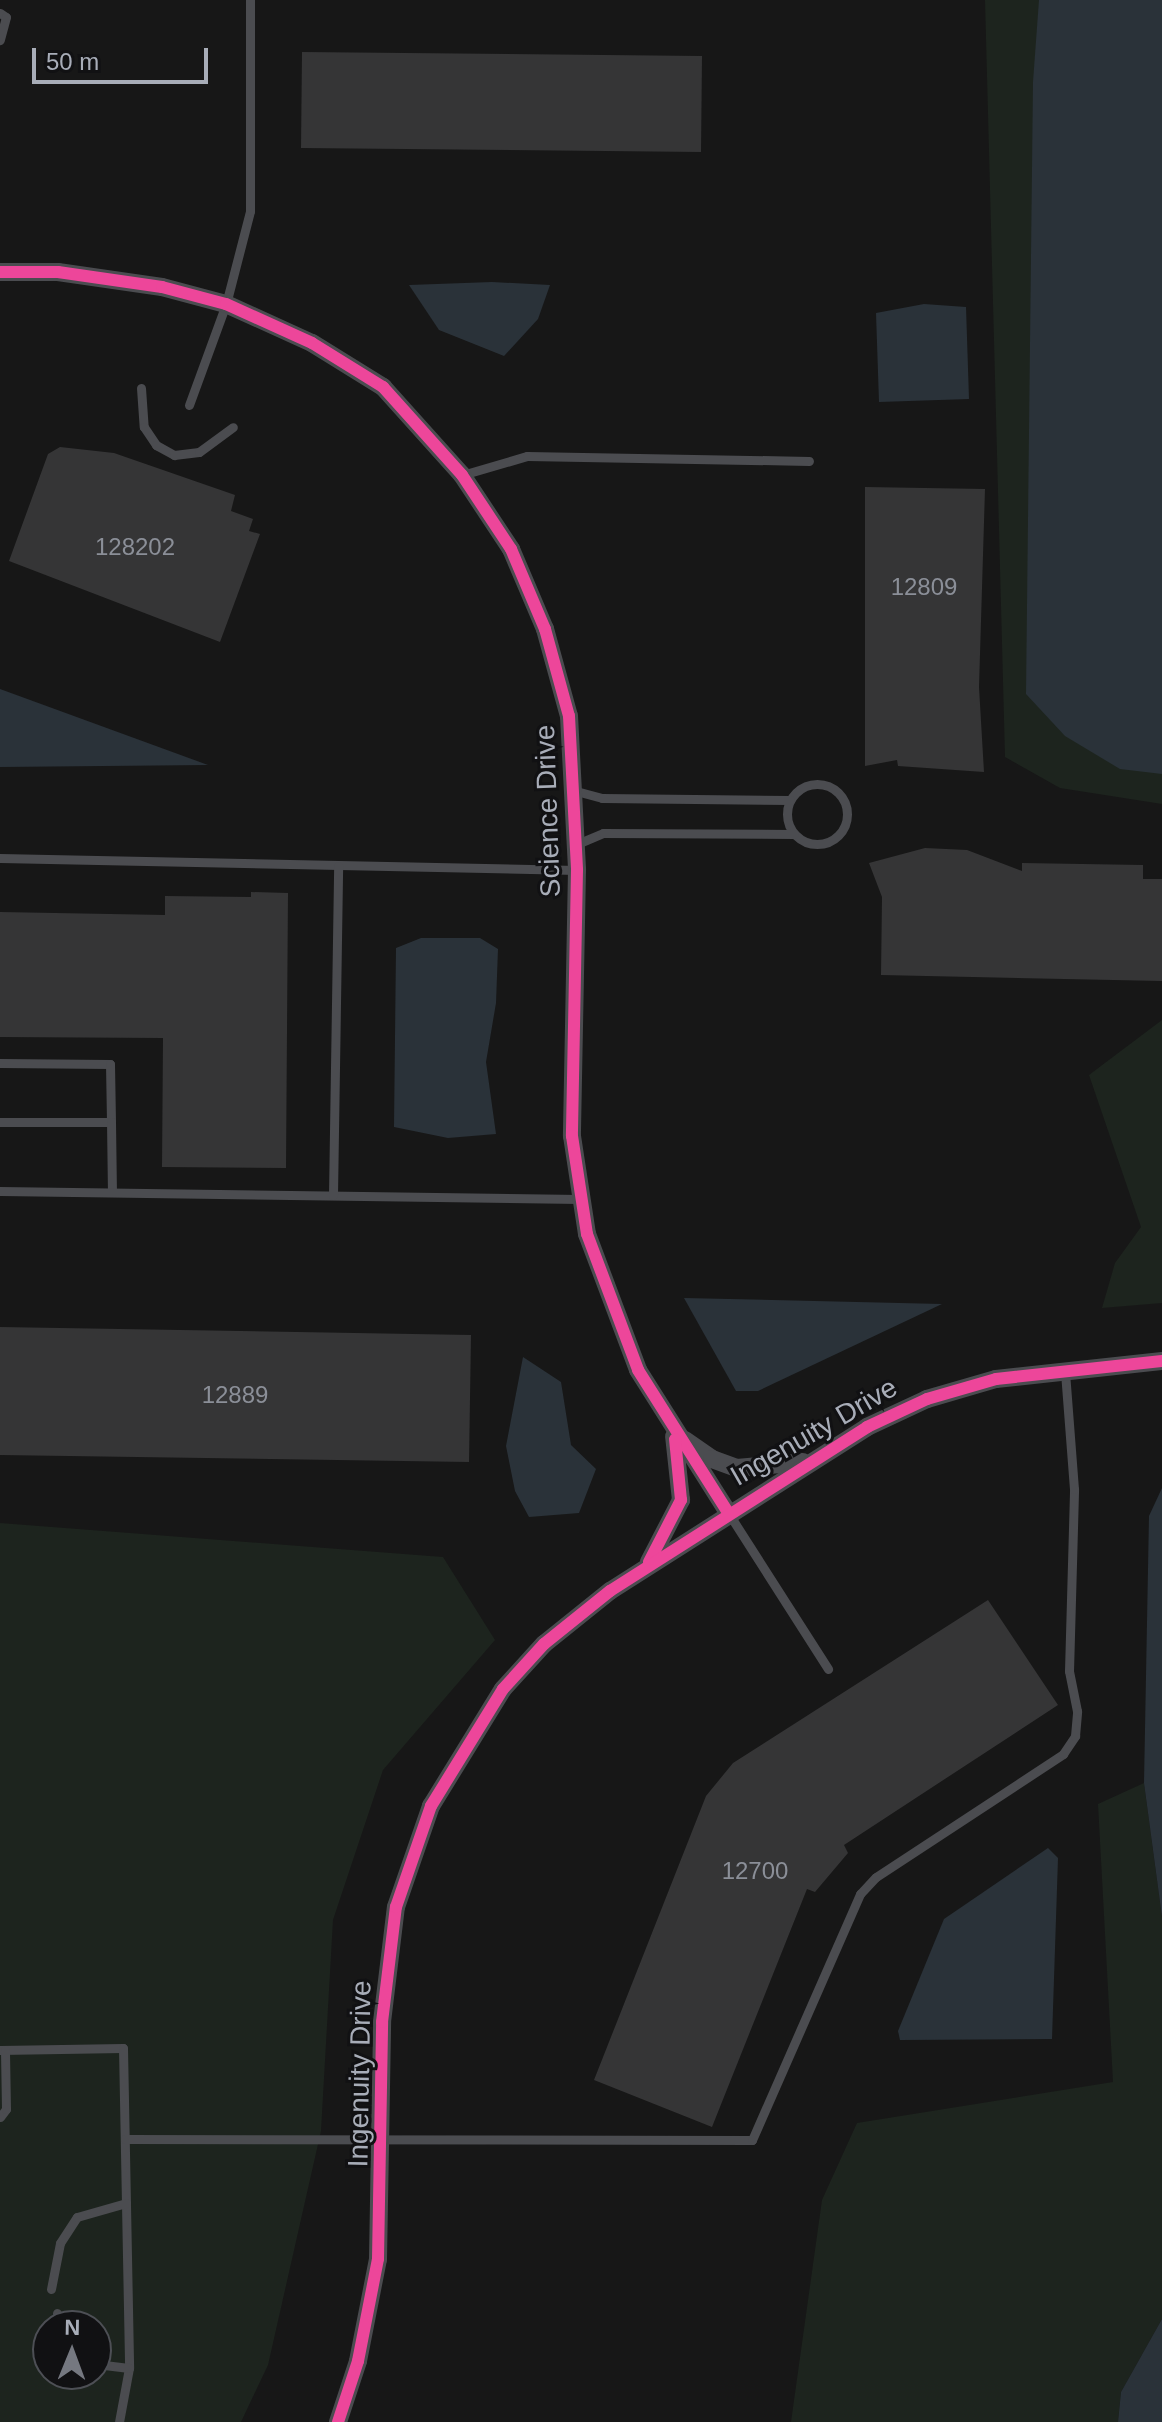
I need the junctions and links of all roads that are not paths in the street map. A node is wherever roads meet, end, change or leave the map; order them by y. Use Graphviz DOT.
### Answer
graph roads {
  1 [pos="250,0"];
  2 [pos="0,13"];
  3 [pos="0,40"];
  4 [pos="0,272"];
  5 [pos="226,304"];
  6 [pos="141,388"];
  7 [pos="189,405"];
  8 [pos="233,427"];
  9 [pos="809,461"];
  10 [pos="462,475"];
  11 [pos="576,791"];
  12 [pos="790,800"];
  13 [pos="794,834"];
  14 [pos="577,844"];
  15 [pos="0,858"];
  16 [pos="338,866"];
  17 [pos="577,870"];
  18 [pos="0,1063"];
  19 [pos="0,1122"];
  20 [pos="111,1122"];
  21 [pos="0,1191"];
  22 [pos="112,1191"];
  23 [pos="333,1195"];
  24 [pos="580,1199"];
  25 [pos="1162,1361"];
  26 [pos="1065,1368"];
  27 [pos="673,1431"];
  28 [pos="809,1461"];
  29 [pos="729,1514"];
  30 [pos="645,1568"];
  31 [pos="828,1669"];
  32 [pos="2,2050"];
  33 [pos="0,2117"];
  34 [pos="125,2139"];
  35 [pos="384,2140"];
  36 [pos="126,2203"];
  37 [pos="51,2289"];
  38 [pos="112,2366"];
  39 [pos="129,2368"];
  40 [pos="119,2422"];
  41 [pos="338,2422"];
  1 -- 5 [label="lane"];
  2 -- 3 [label="lane"];
  4 -- 5 [label="street, Science Drive"];
  5 -- 7 [label="lane"];
  5 -- 10 [label="street, Science Drive"];
  6 -- 8 [label="lane"];
  9 -- 10 [label="lane"];
  10 -- 11 [label="street, Science Drive"];
  11 -- 12 [label="lane"];
  11 -- 14 [label="street, Science Drive"];
  12 -- 13 [label="lane"];
  12 -- 13 [label="lane"];
  13 -- 14 [label="lane"];
  14 -- 17 [label="street, Science Drive"];
  15 -- 16 [label="lane"];
  16 -- 17 [label="lane"];
  16 -- 23 [label="lane"];
  17 -- 24 [label="street, Science Drive"];
  18 -- 20 [label="lane"];
  19 -- 20 [label="lane"];
  20 -- 22 [label="lane"];
  21 -- 22 [label="lane"];
  22 -- 23 [label="lane"];
  23 -- 24 [label="lane"];
  24 -- 27 [label="street, Science Drive"];
  25 -- 26 [label="street, Ingenuity Drive"];
  26 -- 28 [label="street, Ingenuity Drive"];
  26 -- 35 [label="lane"];
  27 -- 28 [label="street"];
  27 -- 29 [label="street, Science Drive"];
  27 -- 30 [label="street"];
  28 -- 29 [label="street, Ingenuity Drive"];
  29 -- 30 [label="street, Ingenuity Drive"];
  29 -- 31 [label="lane"];
  30 -- 35 [label="street, Ingenuity Drive"];
  32 -- 33 [label="lane"];
  32 -- 34 [label="lane"];
  34 -- 35 [label="lane"];
  34 -- 36 [label="lane"];
  35 -- 41 [label="street, Ingenuity Drive"];
  36 -- 37 [label="lane"];
  36 -- 39 [label="lane"];
  38 -- 39 [label="lane"];
  39 -- 40 [label="lane"];
}
